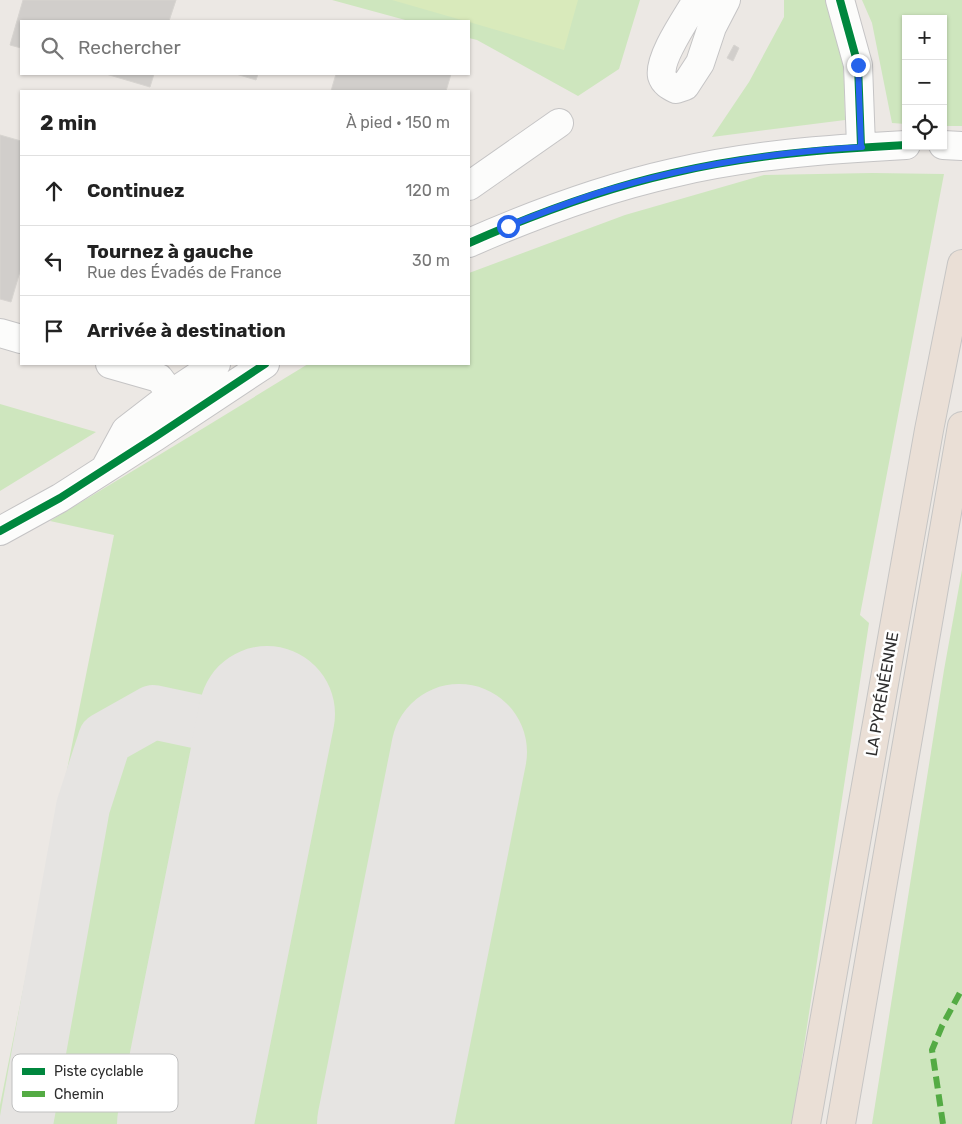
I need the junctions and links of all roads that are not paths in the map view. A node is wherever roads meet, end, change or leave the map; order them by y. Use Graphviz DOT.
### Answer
graph roads {
  1 [pos="697,0"];
  2 [pos="726,0"];
  3 [pos="840,0"];
  4 [pos="560,122"];
  5 [pos="902,145"];
  6 [pos="947,145"];
  7 [pos="962,146"];
  8 [pos="862,147"];
  9 [pos="470,185"];
  10 [pos="470,244"];
  11 [pos="962,264"];
  12 [pos="0,332"];
  13 [pos="20,339"];
  14 [pos="117,365"];
  15 [pos="215,365"];
  16 [pos="263,365"];
  17 [pos="137,368"];
  18 [pos="172,395"];
  19 [pos="962,426"];
  20 [pos="105,469"];
  21 [pos="0,531"];
  22 [pos="806,1124"];
  23 [pos="842,1124"];
  1 -- 2 [label="street"];
  3 -- 8 [label="street"];
  4 -- 9 [label="street"];
  5 -- 8 [label="street"];
  6 -- 7 [label="street"];
  8 -- 10 [label="street"];
  11 -- 22 [label="highway, LA PYRÉNÉENNE"];
  12 -- 13 [label="street"];
  14 -- 17 [label="street"];
  15 -- 18 [label="street"];
  16 -- 20 [label="street"];
  17 -- 18 [label="street"];
  18 -- 20 [label="street"];
  19 -- 23 [label="highway, LA PYRÉNÉENNE"];
  20 -- 21 [label="street"];
}
